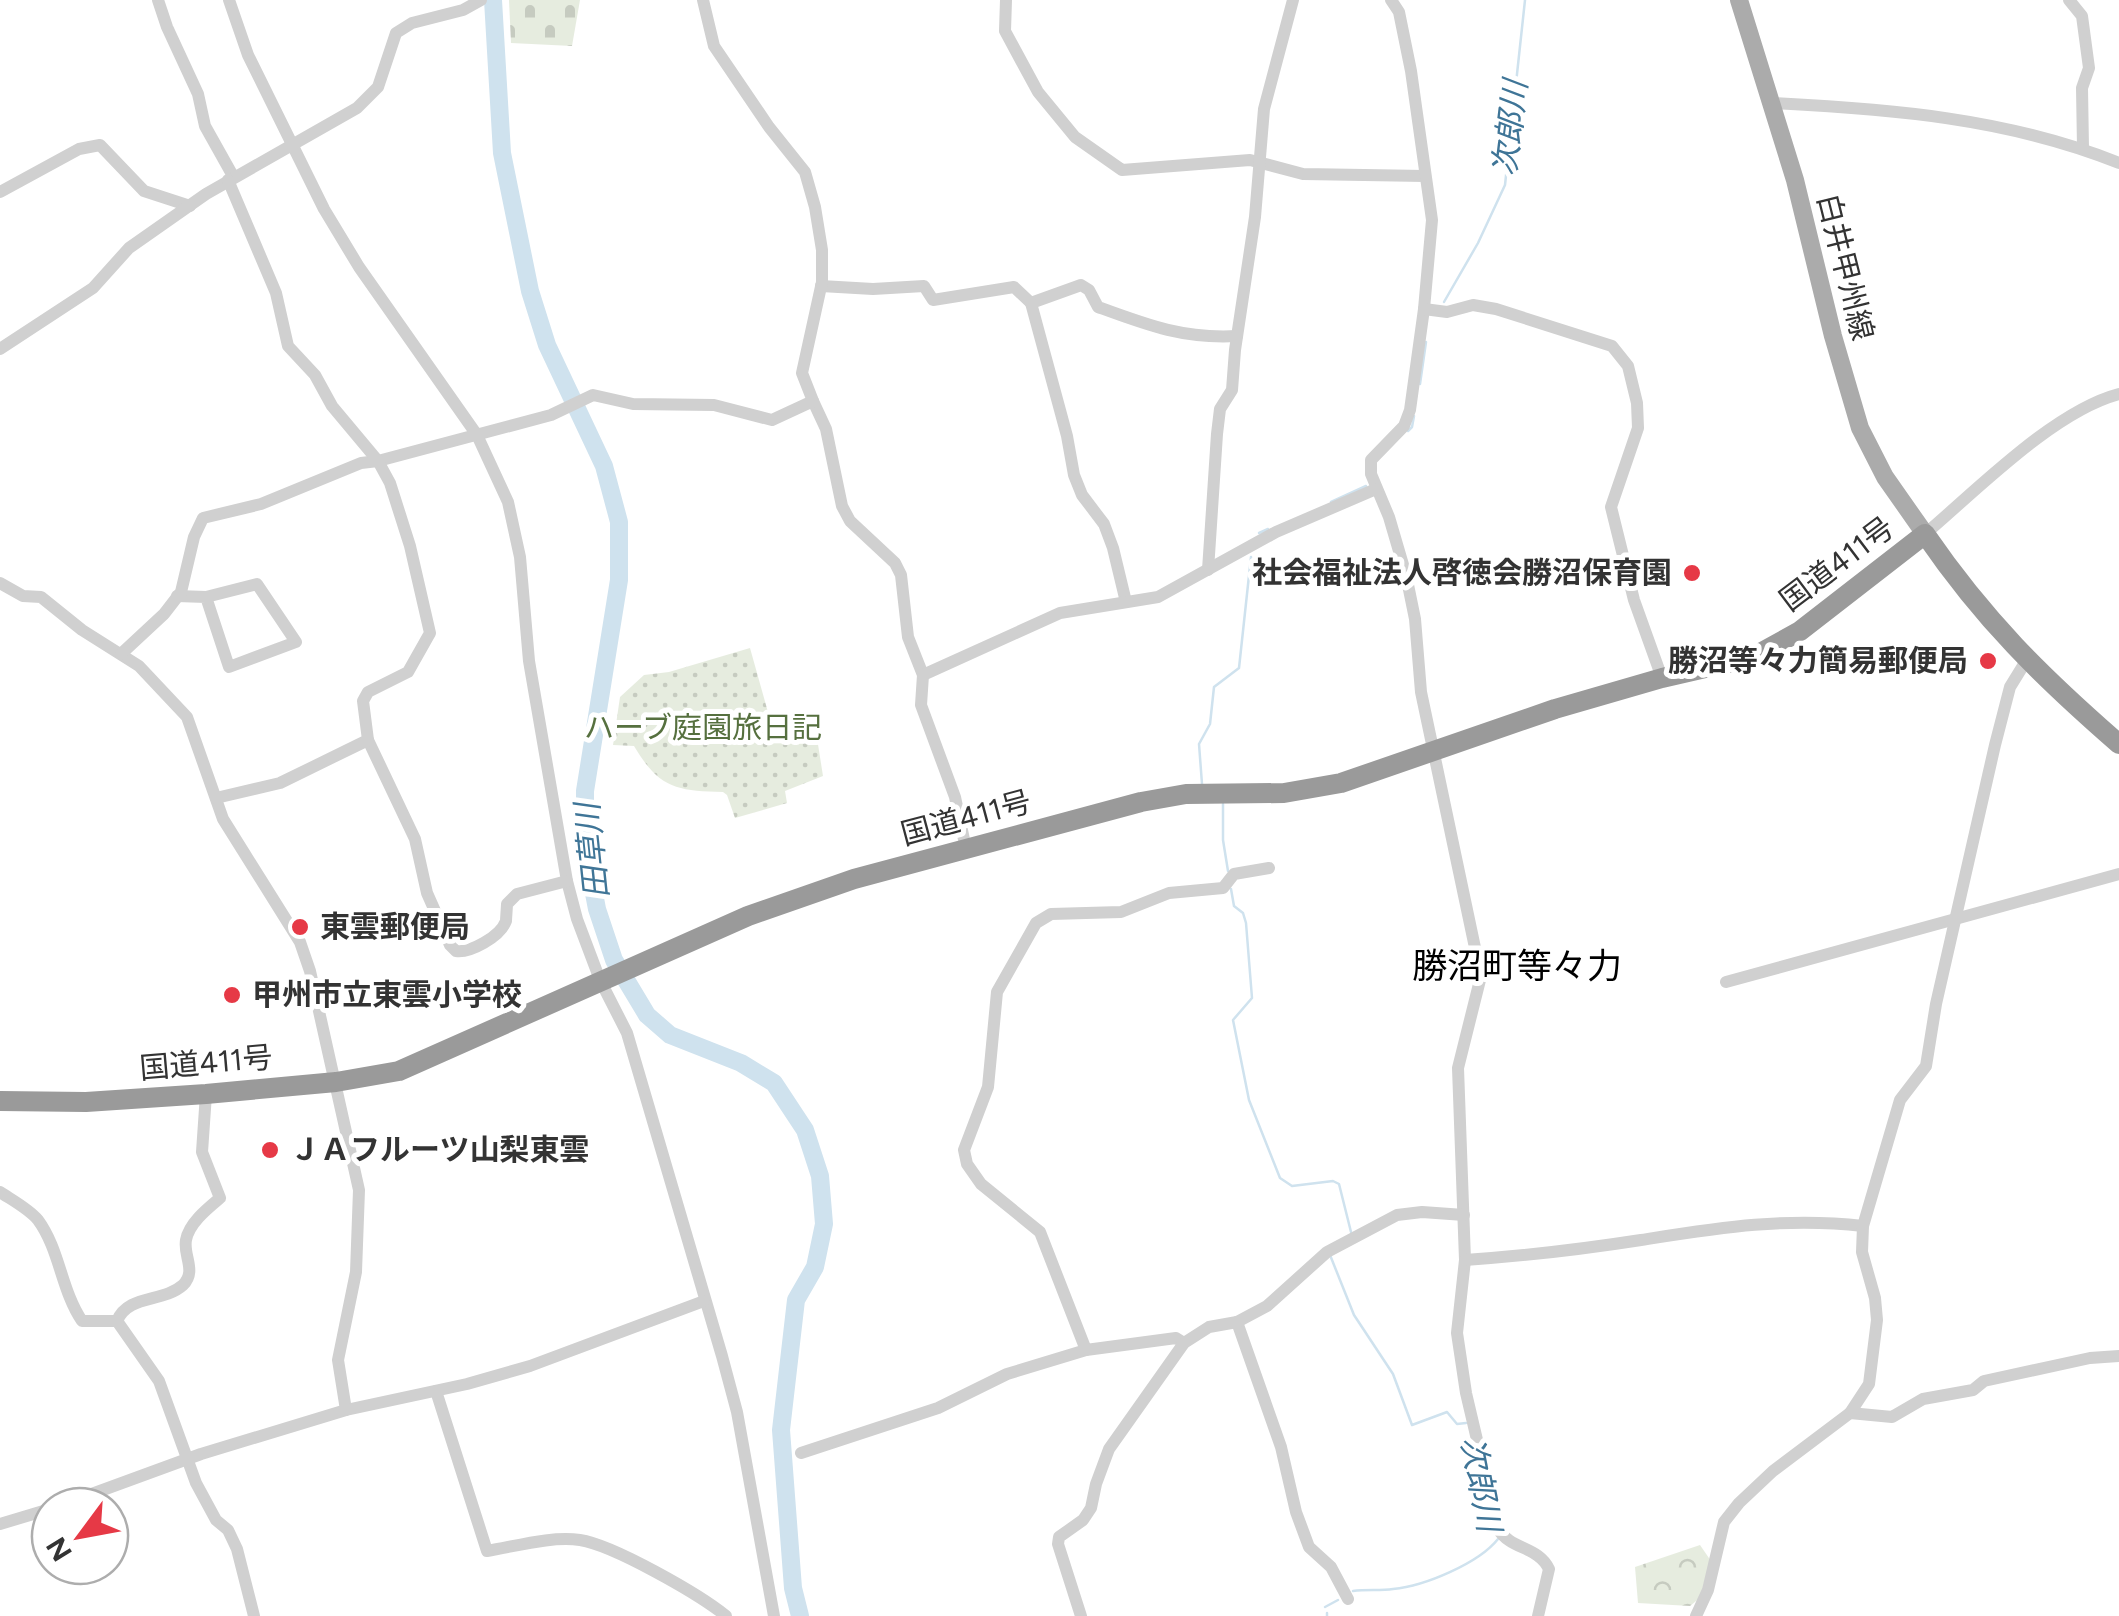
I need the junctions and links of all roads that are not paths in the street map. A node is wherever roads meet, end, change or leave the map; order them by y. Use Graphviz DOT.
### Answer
graph roads {
  1 [pos="158,0"];
  2 [pos="229,0"];
  3 [pos="703,0"];
  4 [pos="1006,0"];
  5 [pos="1293,0"];
  6 [pos="1391,0"];
  7 [pos="1739,0"];
  8 [pos="2069,0"];
  9 [pos="479,1"];
  10 [pos="1771,103"];
  11 [pos="293,146"];
  12 [pos="2083,148"];
  13 [pos="1260,162"];
  14 [pos="2119,163"];
  15 [pos="1425,176"];
  16 [pos="230,178"];
  17 [pos="0,192"];
  18 [pos="190,206"];
  19 [pos="821,286"];
  20 [pos="1031,302"];
  21 [pos="1424,309"];
  22 [pos="1237,336"];
  23 [pos="0,349"];
  24 [pos="2119,394"];
  25 [pos="813,401"];
  26 [pos="477,435"];
  27 [pos="378,461"];
  28 [pos="1376,489"];
  29 [pos="1925,534"];
  30 [pos="1208,570"];
  31 [pos="0,583"];
  32 [pos="178,596"];
  33 [pos="206,597"];
  34 [pos="1126,602"];
  35 [pos="121,654"];
  36 [pos="2026,661"];
  37 [pos="923,675"];
  38 [pos="1662,678"];
  39 [pos="368,740"];
  40 [pos="2119,744"];
  41 [pos="1433,750"];
  42 [pos="216,798"];
  43 [pos="966,848"];
  44 [pos="1269,868"];
  45 [pos="2119,874"];
  46 [pos="568,882"];
  47 [pos="1954,918"];
  48 [pos="607,977"];
  49 [pos="1726,982"];
  50 [pos="336,1082"];
  51 [pos="206,1094"];
  52 [pos="0,1101"];
  53 [pos="0,1192"];
  54 [pos="1464,1215"];
  55 [pos="1863,1226"];
  56 [pos="1465,1260"];
  57 [pos="704,1301"];
  58 [pos="117,1321"];
  59 [pos="1237,1322"];
  60 [pos="1184,1342"];
  61 [pos="1086,1350"];
  62 [pos="2119,1356"];
  63 [pos="436,1391"];
  64 [pos="346,1410"];
  65 [pos="1850,1414"];
  66 [pos="801,1453"];
  67 [pos="189,1459"];
  68 [pos="114,1486"];
  69 [pos="30,1515"];
  70 [pos="0,1524"];
  71 [pos="1348,1599"];
  72 [pos="254,1616"];
  73 [pos="726,1616"];
  74 [pos="774,1616"];
  75 [pos="1081,1616"];
  76 [pos="1538,1616"];
  77 [pos="1696,1616"];
  1 -- 16 [label="street"];
  2 -- 11 [label="street"];
  3 -- 19 [label="street"];
  4 -- 13 [label="street"];
  5 -- 13 [label="street"];
  6 -- 15 [label="street"];
  7 -- 10 [label="main road, 白井甲州線"];
  8 -- 12 [label="street"];
  9 -- 11 [label="street"];
  10 -- 12 [label="street"];
  10 -- 29 [label="main road, 白井甲州線"];
  11 -- 16 [label="street"];
  11 -- 26 [label="street"];
  12 -- 14 [label="street"];
  13 -- 15 [label="street"];
  13 -- 22 [label="street"];
  15 -- 21 [label="street"];
  16 -- 18 [label="street"];
  16 -- 27 [label="street"];
  17 -- 18 [label="street"];
  18 -- 23 [label="street"];
  19 -- 20 [label="street"];
  19 -- 25 [label="street"];
  20 -- 22 [label="street"];
  20 -- 34 [label="street"];
  21 -- 28 [label="street"];
  21 -- 38 [label="street"];
  22 -- 30 [label="street"];
  24 -- 29 [label="street"];
  25 -- 26 [label="street"];
  25 -- 37 [label="street"];
  26 -- 27 [label="street"];
  26 -- 46 [label="street"];
  27 -- 32 [label="street"];
  27 -- 39 [label="street"];
  28 -- 30 [label="street"];
  28 -- 41 [label="street"];
  29 -- 36 [label="highway"];
  29 -- 38 [label="highway, 国道411号"];
  30 -- 34 [label="street"];
  31 -- 35 [label="street"];
  32 -- 33 [label="street"];
  32 -- 35 [label="street"];
  33 -- 33 [label="street"];
  34 -- 37 [label="street"];
  35 -- 42 [label="street"];
  36 -- 40 [label="highway"];
  36 -- 47 [label="street"];
  37 -- 43 [label="street"];
  38 -- 41 [label="highway, 国道411号"];
  39 -- 42 [label="street"];
  39 -- 46 [label="street"];
  41 -- 43 [label="highway, 国道411号"];
  41 -- 54 [label="street"];
  42 -- 50 [label="street"];
  43 -- 48 [label="highway, 国道411号"];
  44 -- 61 [label="street"];
  45 -- 47 [label="street"];
  46 -- 48 [label="street"];
  47 -- 49 [label="street"];
  47 -- 55 [label="street"];
  48 -- 50 [label="highway, 国道411号"];
  48 -- 57 [label="street"];
  50 -- 51 [label="highway, 国道411号"];
  50 -- 64 [label="street"];
  51 -- 52 [label="highway, 国道411号"];
  51 -- 58 [label="street"];
  53 -- 58 [label="street"];
  54 -- 56 [label="street"];
  54 -- 59 [label="street"];
  55 -- 56 [label="street"];
  55 -- 65 [label="street"];
  56 -- 76 [label="street"];
  57 -- 63 [label="street"];
  57 -- 74 [label="street"];
  58 -- 67 [label="street"];
  59 -- 60 [label="street"];
  59 -- 71 [label="street"];
  60 -- 61 [label="street"];
  60 -- 75 [label="street"];
  61 -- 66 [label="street"];
  62 -- 65 [label="street"];
  63 -- 64 [label="street"];
  63 -- 73 [label="street"];
  64 -- 67 [label="street"];
  65 -- 77 [label="street"];
  67 -- 68 [label="street"];
  67 -- 72 [label="street"];
  69 -- 70 [label="street"];
}
